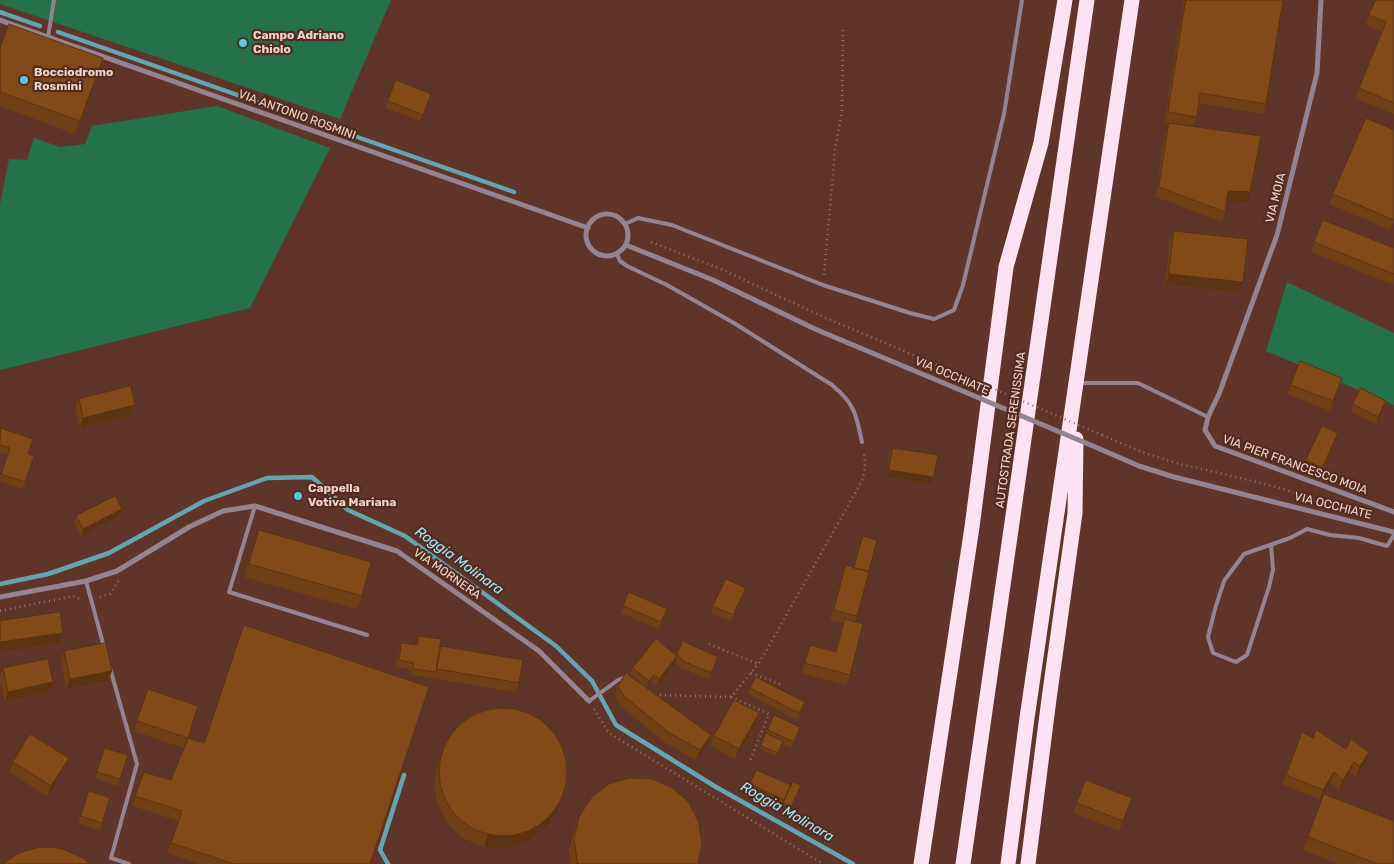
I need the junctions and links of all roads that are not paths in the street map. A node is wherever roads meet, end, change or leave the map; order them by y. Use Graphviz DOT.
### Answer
graph roads {
  1 [pos="54,0"];
  2 [pos="1022,0"];
  3 [pos="1065,0"];
  4 [pos="1087,0"];
  5 [pos="1132,0"];
  6 [pos="1321,0"];
  7 [pos="0,20"];
  8 [pos="48,37"];
  9 [pos="625,224"];
  10 [pos="588,228"];
  11 [pos="626,245"];
  12 [pos="617,254"];
  13 [pos="1076,383"];
  14 [pos="1208,417"];
  15 [pos="862,442"];
  16 [pos="255,506"];
  17 [pos="1394,512"];
  18 [pos="1394,534"];
  19 [pos="1271,545"];
  20 [pos="86,581"];
  21 [pos="0,597"];
  22 [pos="367,635"];
  23 [pos="106,654"];
  24 [pos="109,664"];
  25 [pos="628,680"];
  26 [pos="589,702"];
  27 [pos="129,864"];
  28 [pos="921,864"];
  29 [pos="963,864"];
  30 [pos="1008,864"];
  31 [pos="1028,864"];
  1 -- 8 [label="lane"];
  2 -- 9 [label="lane"];
  3 -- 28 [label="highway"];
  4 -- 29 [label="highway, AUTOSTRADA SERENISSIMA"];
  5 -- 13 [label="highway"];
  6 -- 14 [label="street, VIA MOIA"];
  7 -- 8 [label="street, VIA ANTONIO ROSMINI"];
  8 -- 10 [label="street, VIA ANTONIO ROSMINI"];
  9 -- 10 [label="street"];
  9 -- 11 [label="street"];
  10 -- 12 [label="street"];
  11 -- 12 [label="street"];
  11 -- 18 [label="street, VIA OCCHIATE, bridge"];
  12 -- 15 [label="lane"];
  13 -- 14 [label="lane"];
  13 -- 30 [label="highway"];
  13 -- 31 [label="highway"];
  14 -- 17 [label="street, VIA PIER FRANCESCO MOIA"];
  16 -- 20 [label="street, VIA MORNERA"];
  16 -- 22 [label="lane"];
  16 -- 26 [label="street, VIA MORNERA"];
  18 -- 19 [label="lane"];
  19 -- 19 [label="lane"];
  20 -- 21 [label="street, VIA MORNERA"];
  20 -- 23 [label="lane"];
  24 -- 27 [label="lane"];
  25 -- 26 [label="lane"];
}
